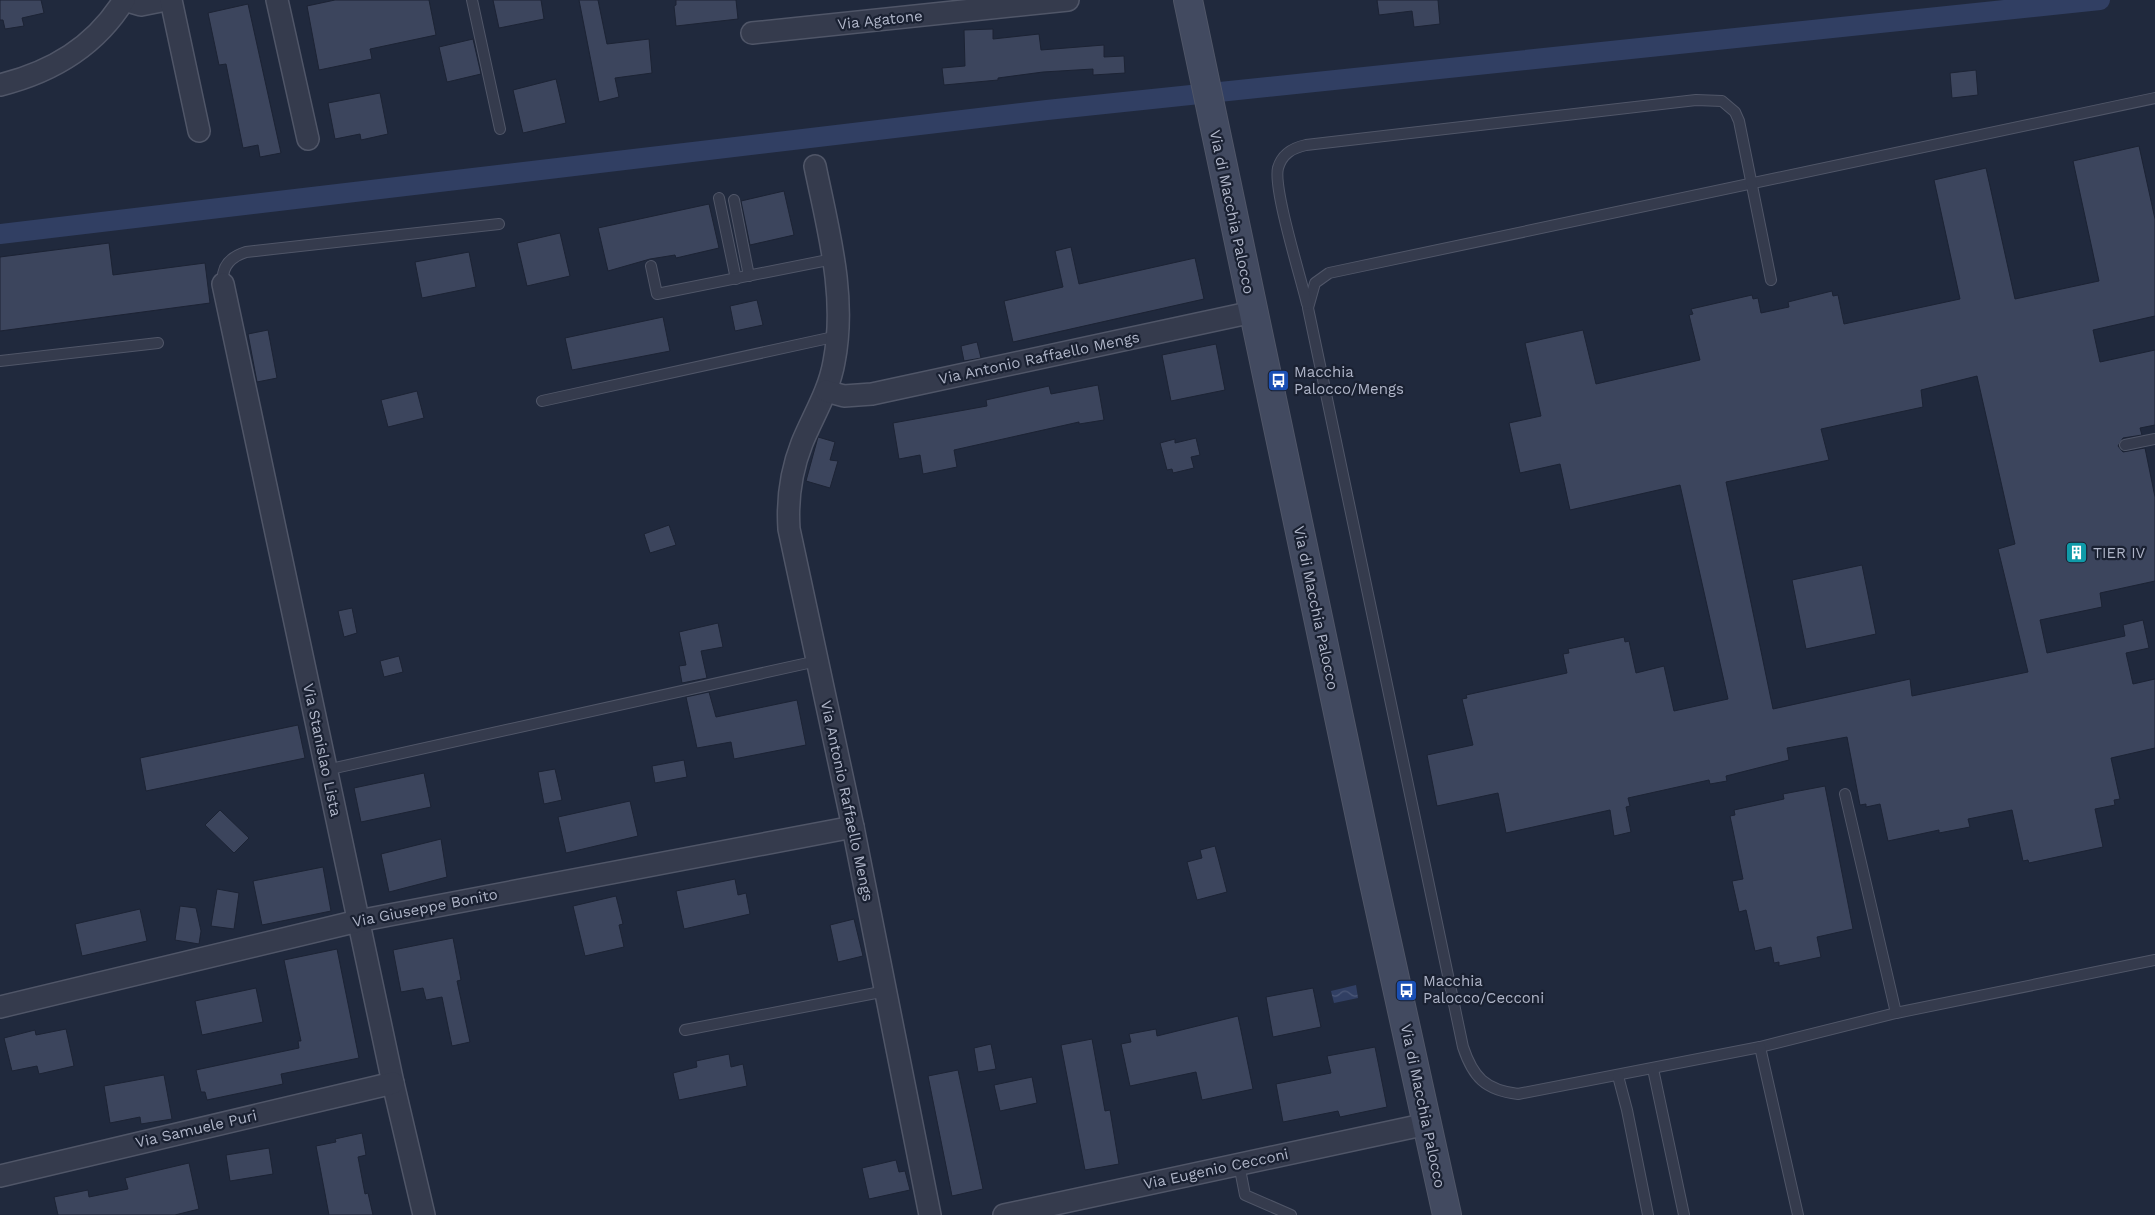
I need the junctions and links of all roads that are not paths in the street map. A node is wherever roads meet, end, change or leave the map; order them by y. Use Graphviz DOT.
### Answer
graph roads {
  1 [pos="124,0"];
  2 [pos="166,0"];
  3 [pos="171,0"];
  4 [pos="277,0"];
  5 [pos="472,0"];
  6 [pos="1068,0"];
  7 [pos="1188,0"];
  8 [pos="752,33"];
  9 [pos="0,85"];
  10 [pos="2155,98"];
  11 [pos="500,129"];
  12 [pos="199,131"];
  13 [pos="308,139"];
  14 [pos="815,166"];
  15 [pos="1752,183"];
  16 [pos="719,198"];
  17 [pos="734,200"];
  18 [pos="499,224"];
  19 [pos="833,258"];
  20 [pos="651,266"];
  21 [pos="749,276"];
  22 [pos="736,278"];
  23 [pos="1772,280"];
  24 [pos="223,284"];
  25 [pos="1308,308"];
  26 [pos="1253,312"];
  27 [pos="838,336"];
  28 [pos="158,343"];
  29 [pos="0,361"];
  30 [pos="826,391"];
  31 [pos="542,400"];
  32 [pos="2155,439"];
  33 [pos="2125,445"];
  34 [pos="817,661"];
  35 [pos="326,770"];
  36 [pos="1845,794"];
  37 [pos="853,827"];
  38 [pos="358,920"];
  39 [pos="2155,960"];
  40 [pos="886,991"];
  41 [pos="0,1007"];
  42 [pos="1896,1013"];
  43 [pos="685,1030"];
  44 [pos="1760,1046"];
  45 [pos="1653,1069"];
  46 [pos="1618,1076"];
  47 [pos="393,1083"];
  48 [pos="1426,1124"];
  49 [pos="1239,1164"];
  50 [pos="0,1176"];
  51 [pos="424,1215"];
  52 [pos="930,1215"];
  53 [pos="1004,1215"];
  54 [pos="1291,1215"];
  55 [pos="1447,1215"];
  56 [pos="1648,1215"];
  57 [pos="1684,1215"];
  58 [pos="1798,1215"];
  1 -- 2 [label="street"];
  1 -- 9 [label="street"];
  3 -- 12 [label="street"];
  4 -- 13 [label="street"];
  5 -- 11 [label="lane"];
  6 -- 8 [label="street, Via Agatone"];
  7 -- 26 [label="street, Via di Macchia Palocco"];
  10 -- 15 [label="lane"];
  14 -- 19 [label="street, Via Antonio Raffaello Mengs"];
  15 -- 23 [label="lane"];
  15 -- 25 [label="lane"];
  15 -- 25 [label="lane"];
  16 -- 22 [label="lane"];
  17 -- 21 [label="lane"];
  18 -- 24 [label="lane"];
  19 -- 21 [label="lane"];
  19 -- 27 [label="street, Via Antonio Raffaello Mengs"];
  20 -- 22 [label="lane"];
  21 -- 22 [label="lane"];
  24 -- 35 [label="street, Via Stanislao Lista"];
  25 -- 46 [label="lane"];
  26 -- 30 [label="street, Via Antonio Raffaello Mengs"];
  26 -- 48 [label="street, Via di Macchia Palocco"];
  27 -- 30 [label="street, Via Antonio Raffaello Mengs"];
  27 -- 31 [label="lane"];
  28 -- 29 [label="lane"];
  30 -- 34 [label="street, Via Antonio Raffaello Mengs"];
  32 -- 33 [label="lane"];
  34 -- 35 [label="lane"];
  34 -- 37 [label="street, Via Antonio Raffaello Mengs"];
  35 -- 38 [label="street, Via Stanislao Lista"];
  36 -- 42 [label="lane"];
  37 -- 38 [label="street, Via Giuseppe Bonito"];
  37 -- 40 [label="street, Via Antonio Raffaello Mengs"];
  38 -- 41 [label="street, Via Giuseppe Bonito"];
  38 -- 47 [label="street, Via Stanislao Lista"];
  39 -- 42 [label="lane"];
  40 -- 43 [label="lane"];
  40 -- 52 [label="street, Via Antonio Raffaello Mengs"];
  42 -- 44 [label="lane"];
  44 -- 45 [label="lane"];
  44 -- 58 [label="lane"];
  45 -- 46 [label="lane"];
  45 -- 57 [label="lane"];
  46 -- 56 [label="lane"];
  47 -- 50 [label="street, Via Samuele Puri"];
  47 -- 51 [label="street, Via Stanislao Lista"];
  48 -- 49 [label="street, Via Eugenio Cecconi"];
  48 -- 55 [label="street, Via di Macchia Palocco"];
  49 -- 53 [label="street, Via Eugenio Cecconi"];
  49 -- 54 [label="lane"];
}
